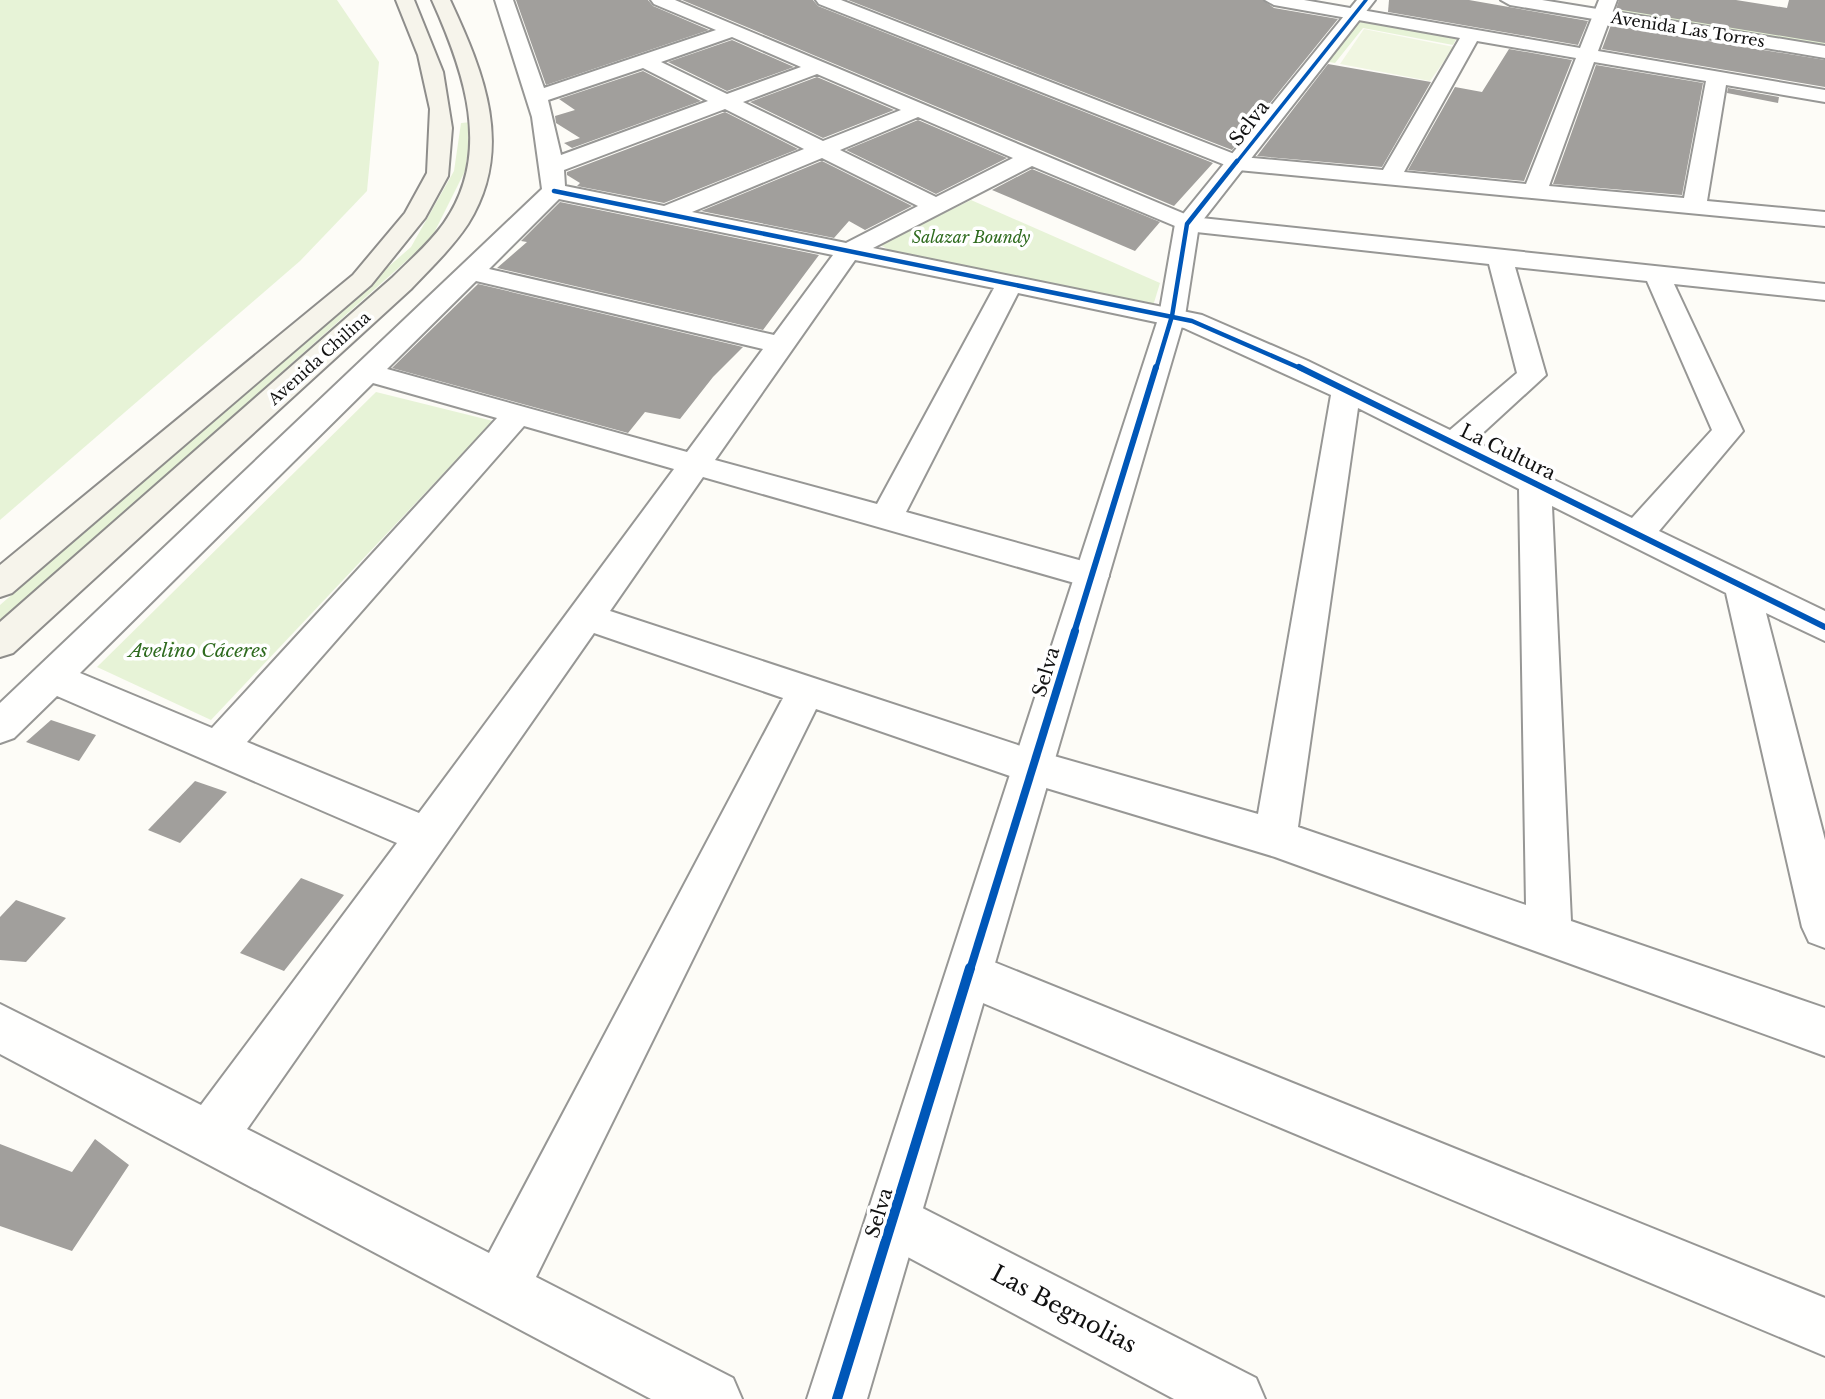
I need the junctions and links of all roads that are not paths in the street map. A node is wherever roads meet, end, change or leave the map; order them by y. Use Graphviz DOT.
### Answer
graph roads {
  1 [pos="405,0"];
  2 [pos="441,0"];
  3 [pos="504,0"];
  4 [pos="660,0"];
  5 [pos="825,0"];
  6 [pos="880,0"];
  7 [pos="1275,0"];
  8 [pos="1510,0"];
  9 [pos="1606,4"];
  10 [pos="1360,7"];
  11 [pos="859,13"];
  12 [pos="732,31"];
  13 [pos="1825,34"];
  14 [pos="1471,35"];
  15 [pos="1825,52"];
  16 [pos="1588,56"];
  17 [pos="644,61"];
  18 [pos="818,67"];
  19 [pos="1717,78"];
  20 [pos="1825,96"];
  21 [pos="538,97"];
  22 [pos="726,102"];
  23 [pos="918,110"];
  24 [pos="822,149"];
  25 [pos="1031,158"];
  26 [pos="1238,163"];
  27 [pos="1390,177"];
  28 [pos="553,178"];
  29 [pos="1535,191"];
  30 [pos="936,206"];
  31 [pos="1693,206"];
  32 [pos="666,214"];
  33 [pos="1825,219"];
  34 [pos="1187,225"];
  35 [pos="849,251"];
  36 [pos="1500,257"];
  37 [pos="470,272"];
  38 [pos="1657,274"];
  39 [pos="1010,284"];
  40 [pos="1825,292"];
  41 [pos="1172,317"];
  42 [pos="780,345"];
  43 [pos="366,372"];
  44 [pos="1346,390"];
  45 [pos="517,415"];
  46 [pos="1454,443"];
  47 [pos="694,464"];
  48 [pos="1535,483"];
  49 [pos="886,518"];
  50 [pos="1638,533"];
  51 [pos="1092,576"];
  52 [pos="0,584"];
  53 [pos="1741,584"];
  54 [pos="585,616"];
  55 [pos="1825,627"];
  56 [pos="0,643"];
  57 [pos="51,677"];
  58 [pos="806,691"];
  59 [pos="0,727"];
  60 [pos="219,748"];
  61 [pos="1033,767"];
  62 [pos="427,836"];
  63 [pos="1275,838"];
  64 [pos="1825,927"];
  65 [pos="1549,934"];
  66 [pos="969,974"];
  67 [pos="0,1028"];
  68 [pos="1825,1032"];
  69 [pos="209,1138"];
  70 [pos="893,1220"];
  71 [pos="500,1289"];
  72 [pos="1825,1327"];
  73 [pos="712,1399"];
  74 [pos="838,1399"];
  75 [pos="1235,1399"];
  1 -- 52 [label="main road, Avenida Chilina"];
  2 -- 56 [label="main road, Avenida Chilina"];
  3 -- 21 [label="street"];
  4 -- 12 [label="street"];
  5 -- 11 [label="street"];
  6 -- 11 [label="street"];
  7 -- 10 [label="street"];
  8 -- 9 [label="street, Avenida Las Torres"];
  9 -- 13 [label="street, Avenida Las Torres"];
  9 -- 15 [label="street, Avenida Las Torres"];
  9 -- 16 [label="street"];
  10 -- 14 [label="street"];
  10 -- 26 [label="street, Selva"];
  11 -- 26 [label="street"];
  12 -- 17 [label="street"];
  12 -- 18 [label="street"];
  14 -- 16 [label="street"];
  14 -- 27 [label="street"];
  16 -- 19 [label="street"];
  16 -- 29 [label="street"];
  17 -- 21 [label="street"];
  17 -- 22 [label="street"];
  18 -- 22 [label="street"];
  18 -- 23 [label="street"];
  19 -- 20 [label="street"];
  19 -- 31 [label="street"];
  21 -- 28 [label="street"];
  22 -- 24 [label="street"];
  22 -- 28 [label="street"];
  23 -- 24 [label="street"];
  23 -- 25 [label="street"];
  24 -- 30 [label="street"];
  24 -- 32 [label="street"];
  25 -- 30 [label="street"];
  25 -- 34 [label="street"];
  26 -- 27 [label="street"];
  26 -- 34 [label="street, Selva"];
  27 -- 29 [label="street"];
  28 -- 32 [label="street, La Cultura"];
  28 -- 37 [label="street"];
  29 -- 31 [label="street"];
  30 -- 35 [label="street"];
  31 -- 33 [label="street"];
  32 -- 35 [label="street, La Cultura"];
  34 -- 36 [label="street"];
  34 -- 41 [label="street, Selva"];
  35 -- 39 [label="street, La Cultura"];
  35 -- 42 [label="street"];
  36 -- 38 [label="street"];
  36 -- 46 [label="street"];
  37 -- 42 [label="street"];
  37 -- 43 [label="street"];
  38 -- 40 [label="street"];
  38 -- 50 [label="street"];
  39 -- 41 [label="street, La Cultura"];
  39 -- 49 [label="street"];
  41 -- 44 [label="street, La Cultura"];
  41 -- 51 [label="street, Selva"];
  42 -- 47 [label="street"];
  43 -- 45 [label="street"];
  43 -- 57 [label="street"];
  44 -- 46 [label="street, La Cultura"];
  44 -- 63 [label="street"];
  45 -- 47 [label="street"];
  45 -- 60 [label="street"];
  46 -- 48 [label="street, La Cultura"];
  47 -- 49 [label="street"];
  47 -- 54 [label="street"];
  48 -- 50 [label="street, La Cultura"];
  48 -- 65 [label="street"];
  49 -- 51 [label="street"];
  50 -- 53 [label="street, La Cultura"];
  51 -- 61 [label="street, Selva"];
  53 -- 55 [label="street, La Cultura"];
  53 -- 64 [label="street"];
  54 -- 58 [label="street"];
  54 -- 62 [label="street"];
  57 -- 59 [label="street"];
  57 -- 60 [label="street"];
  58 -- 61 [label="street"];
  58 -- 71 [label="street"];
  60 -- 62 [label="street"];
  61 -- 63 [label="street"];
  61 -- 66 [label="street, Selva"];
  62 -- 69 [label="street"];
  63 -- 65 [label="street"];
  65 -- 68 [label="street"];
  66 -- 70 [label="street, Selva"];
  66 -- 72 [label="street"];
  67 -- 69 [label="street"];
  69 -- 71 [label="street"];
  70 -- 74 [label="street, Selva"];
  70 -- 75 [label="street, Las Begnolias"];
  71 -- 73 [label="street"];
}
